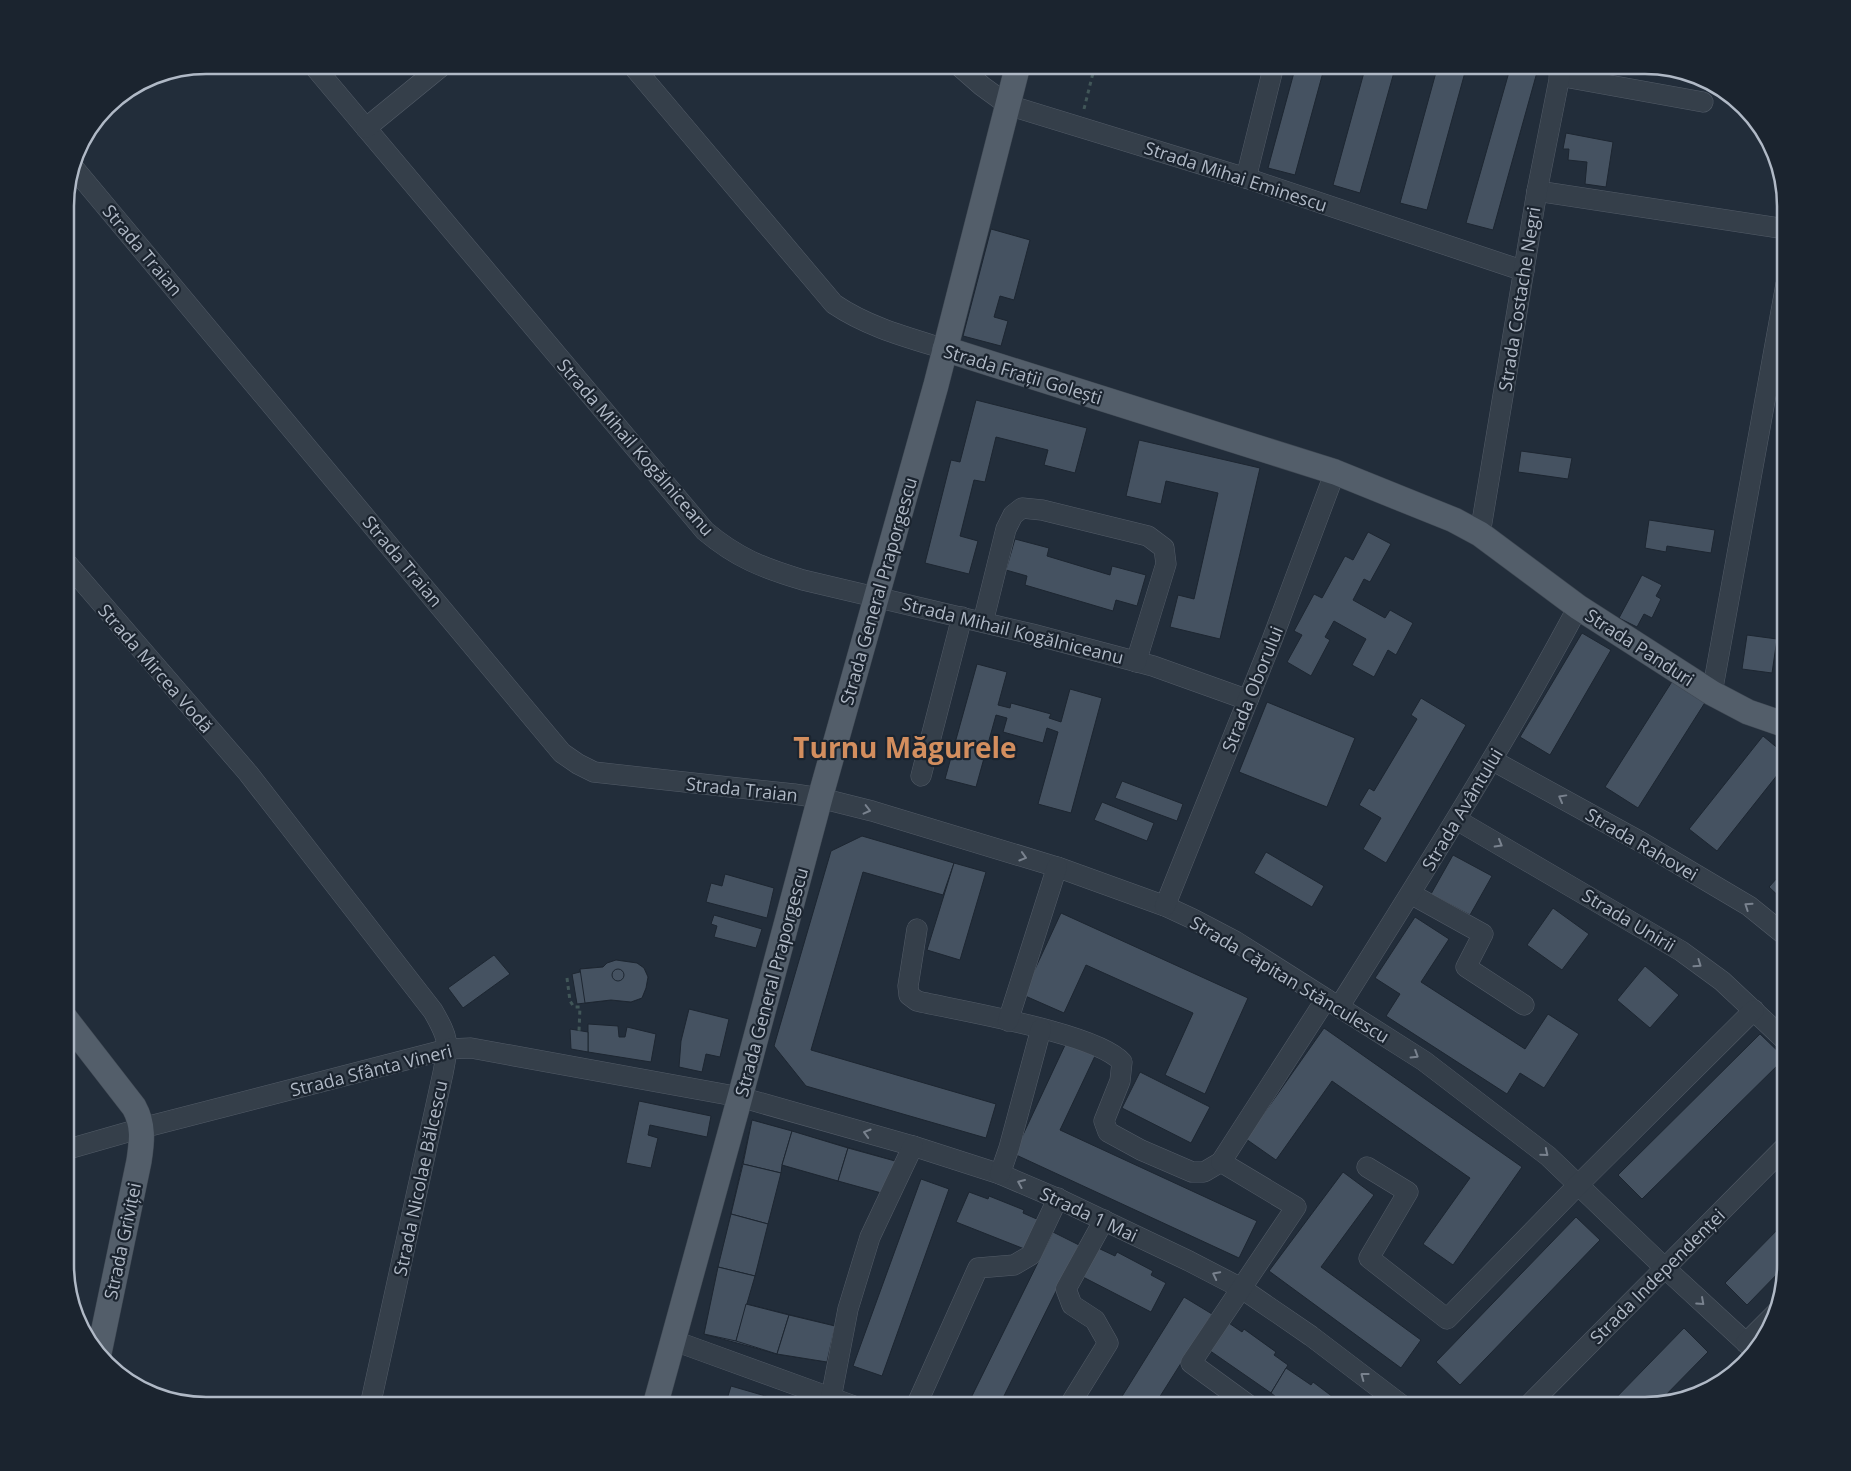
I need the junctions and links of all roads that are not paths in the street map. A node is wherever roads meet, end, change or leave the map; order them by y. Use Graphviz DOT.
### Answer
graph roads {
  1 [pos="321,74"];
  2 [pos="432,74"];
  3 [pos="640,74"];
  4 [pos="968,74"];
  5 [pos="1016,74"];
  6 [pos="1272,74"];
  7 [pos="1560,74"];
  8 [pos="1575,74"];
  9 [pos="1704,102"];
  10 [pos="1008,104"];
  11 [pos="366,128"];
  12 [pos="78,173"];
  13 [pos="1246,178"];
  14 [pos="1537,191"];
  15 [pos="1777,228"];
  16 [pos="1524,271"];
  17 [pos="1777,334"];
  18 [pos="945,349"];
  19 [pos="1335,472"];
  20 [pos="1480,534"];
  21 [pos="1504,552"];
  22 [pos="74,571"];
  23 [pos="878,597"];
  24 [pos="1578,607"];
  25 [pos="962,617"];
  26 [pos="983,622"];
  27 [pos="1136,662"];
  28 [pos="1712,693"];
  29 [pos="1248,700"];
  30 [pos="1777,723"];
  31 [pos="1492,760"];
  32 [pos="248,773"];
  33 [pos="921,776"];
  34 [pos="820,798"];
  35 [pos="1457,820"];
  36 [pos="1057,867"];
  37 [pos="1411,894"];
  38 [pos="1165,906"];
  39 [pos="917,929"];
  40 [pos="1777,929"];
  41 [pos="1333,1003"];
  42 [pos="1524,1005"];
  43 [pos="1754,1010"];
  44 [pos="1008,1021"];
  45 [pos="74,1029"];
  46 [pos="1040,1029"];
  47 [pos="1777,1032"];
  48 [pos="448,1049"];
  49 [pos="740,1097"];
  50 [pos="142,1128"];
  51 [pos="913,1146"];
  52 [pos="74,1147"];
  53 [pos="1777,1155"];
  54 [pos="1221,1162"];
  55 [pos="1367,1167"];
  56 [pos="1000,1174"];
  57 [pos="1578,1184"];
  58 [pos="1058,1198"];
  59 [pos="1104,1220"];
  60 [pos="1666,1269"];
  61 [pos="1241,1288"];
  62 [pos="672,1340"];
  63 [pos="101,1345"];
  64 [pos="1749,1346"];
  65 [pos="372,1397"];
  66 [pos="657,1397"];
  67 [pos="829,1397"];
  68 [pos="832,1397"];
  69 [pos="920,1397"];
  70 [pos="1075,1397"];
  71 [pos="1238,1397"];
  72 [pos="1391,1397"];
  73 [pos="1537,1397"];
  1 -- 11 [label="street, Strada Mihail Kogălniceanu"];
  2 -- 11 [label="street"];
  3 -- 18 [label="street, Strada Frații Golești"];
  4 -- 10 [label="street, Strada Mihai Eminescu"];
  5 -- 10 [label="main road, Strada General Praporgescu"];
  6 -- 13 [label="street"];
  7 -- 14 [label="street, Strada Costache Negri"];
  8 -- 9 [label="street"];
  10 -- 13 [label="street, Strada Mihai Eminescu"];
  10 -- 18 [label="main road, Strada General Praporgescu"];
  11 -- 23 [label="street, Strada Mihail Kogălniceanu"];
  12 -- 34 [label="street, Strada Traian"];
  13 -- 16 [label="street, Strada Mihai Eminescu"];
  14 -- 15 [label="street"];
  14 -- 16 [label="street, Strada Costache Negri"];
  16 -- 20 [label="street, Strada Costache Negri"];
  17 -- 28 [label="street"];
  18 -- 19 [label="main road, Strada Frații Golești"];
  18 -- 23 [label="main road, Strada General Praporgescu"];
  19 -- 20 [label="main road, Strada Frații Golești"];
  19 -- 29 [label="street, Strada Oborului"];
  20 -- 21 [label="main road, Strada Frații Golești"];
  21 -- 24 [label="main road, Strada Panduri"];
  22 -- 32 [label="street, Strada Mircea Vodă"];
  23 -- 25 [label="street, Strada Mihail Kogălniceanu"];
  23 -- 34 [label="main road, Strada General Praporgescu"];
  24 -- 28 [label="main road, Strada Panduri"];
  24 -- 31 [label="street, Strada Avântului"];
  25 -- 26 [label="street, Strada Mihail Kogălniceanu"];
  25 -- 33 [label="street"];
  26 -- 27 [label="street, Strada Mihail Kogălniceanu"];
  26 -- 27 [label="street"];
  27 -- 29 [label="street, Strada Mihail Kogălniceanu"];
  28 -- 30 [label="main road, Strada Panduri"];
  29 -- 38 [label="street, Strada Oborului"];
  31 -- 35 [label="street, Strada Avântului"];
  40 -- 31 [label="street, Strada Rahovei, one-way"];
  32 -- 48 [label="street, Strada Nicolae Bălcescu"];
  34 -- 36 [label="street, Strada Căpitan Stănculescu, one-way"];
  34 -- 49 [label="main road, Strada General Praporgescu"];
  35 -- 37 [label="street, Strada Avântului"];
  35 -- 43 [label="street, Strada Unirii, one-way"];
  36 -- 38 [label="street, Strada Căpitan Stănculescu"];
  36 -- 44 [label="street"];
  37 -- 41 [label="street, Strada Avântului"];
  37 -- 42 [label="street"];
  38 -- 41 [label="street, Strada Căpitan Stănculescu"];
  39 -- 44 [label="street"];
  41 -- 54 [label="street, Strada Avântului"];
  41 -- 57 [label="street, Strada Căpitan Stănculescu, one-way"];
  43 -- 47 [label="street, Strada Unirii"];
  43 -- 57 [label="street"];
  44 -- 46 [label="street"];
  45 -- 50 [label="main road"];
  46 -- 54 [label="street"];
  46 -- 56 [label="street"];
  48 -- 49 [label="street, Strada Sfânta Vineri"];
  48 -- 50 [label="street, Strada Sfânta Vineri"];
  48 -- 65 [label="street, Strada Nicolae Bălcescu"];
  51 -- 49 [label="street, Strada 1 Mai, one-way"];
  49 -- 62 [label="main road, Strada General Praporgescu"];
  50 -- 52 [label="street, Strada Sfânta Vineri"];
  50 -- 63 [label="main road, Strada Griviței"];
  51 -- 56 [label="street, Strada 1 Mai"];
  51 -- 68 [label="street"];
  53 -- 60 [label="street, Strada Independenței"];
  54 -- 61 [label="street"];
  55 -- 57 [label="street"];
  58 -- 56 [label="street, Strada 1 Mai, one-way"];
  57 -- 60 [label="street, Strada Căpitan Stănculescu"];
  58 -- 59 [label="street, Strada 1 Mai"];
  58 -- 69 [label="street"];
  61 -- 59 [label="street, Strada 1 Mai, one-way"];
  59 -- 70 [label="street"];
  60 -- 64 [label="street, Strada Căpitan Stănculescu, one-way"];
  60 -- 73 [label="street, Strada Independenței"];
  61 -- 71 [label="street"];
  72 -- 61 [label="street, Strada 1 Mai, one-way"];
  62 -- 66 [label="main road, Strada General Praporgescu"];
  62 -- 67 [label="street"];
}
